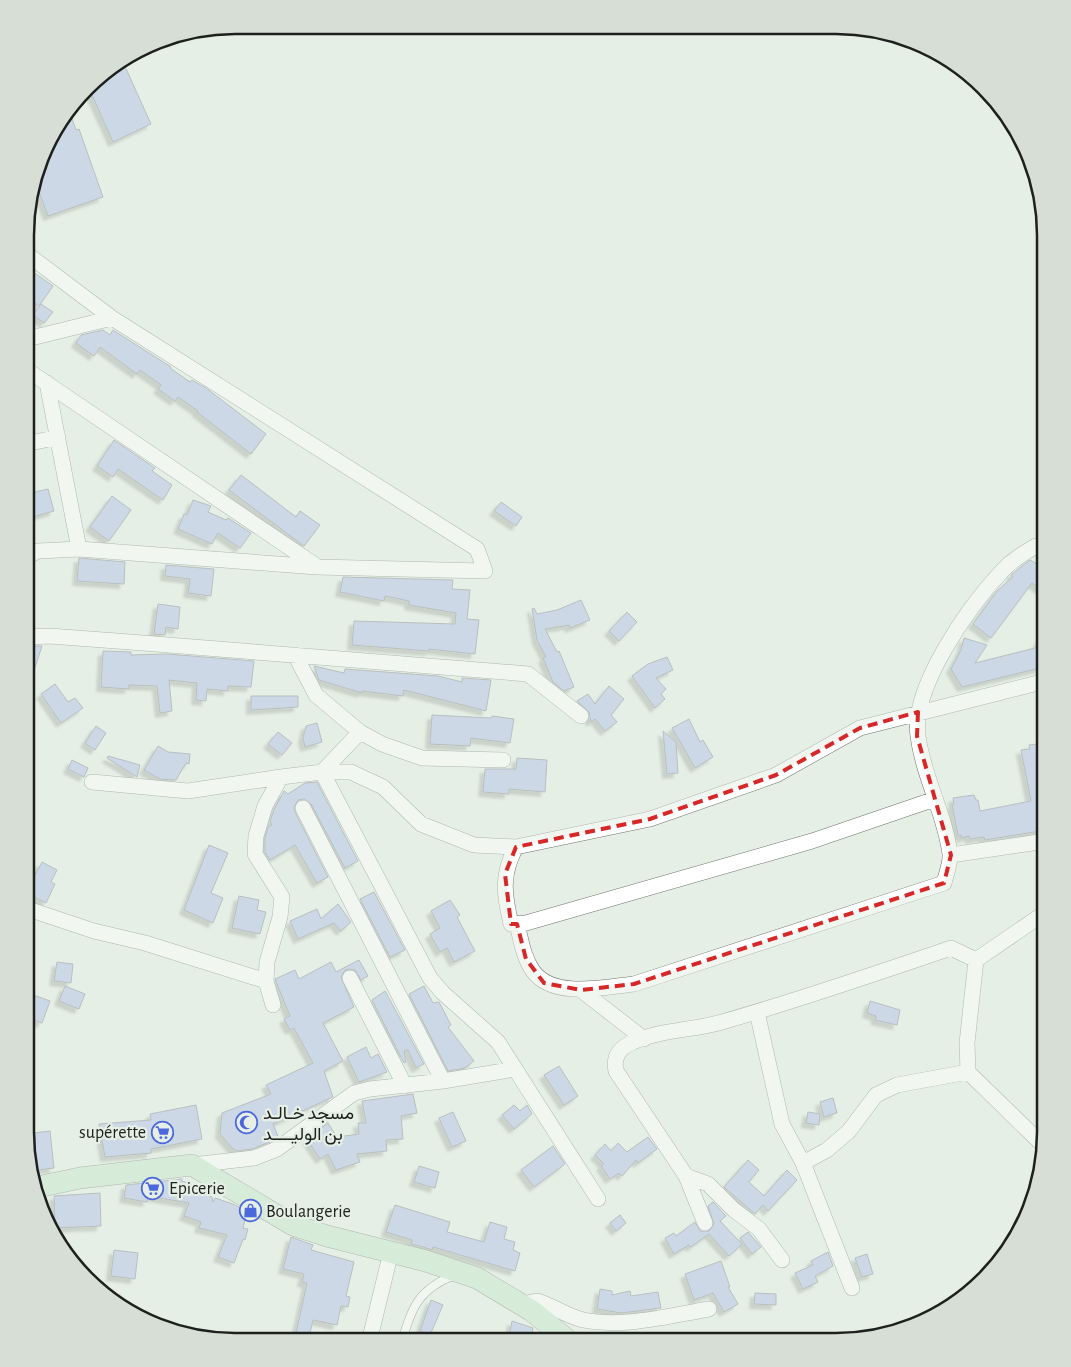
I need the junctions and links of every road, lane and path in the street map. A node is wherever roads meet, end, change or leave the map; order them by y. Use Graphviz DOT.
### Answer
graph roads {
  1 [pos="34,259"];
  2 [pos="112,318"];
  3 [pos="34,337"];
  4 [pos="34,375"];
  5 [pos="46,383"];
  6 [pos="58,437"];
  7 [pos="34,442"];
  8 [pos="1037,546"];
  9 [pos="79,549"];
  10 [pos="34,553"];
  11 [pos="316,567"];
  12 [pos="34,637"];
  13 [pos="295,655"];
  14 [pos="1037,683"];
  15 [pos="918,712"];
  16 [pos="581,716"];
  17 [pos="360,732"];
  18 [pos="503,760"];
  19 [pos="322,772"];
  20 [pos="281,777"];
  21 [pos="92,782"];
  22 [pos="935,799"];
  23 [pos="303,808"];
  24 [pos="1037,842"];
  25 [pos="516,847"];
  26 [pos="950,855"];
  27 [pos="34,911"];
  28 [pos="1037,918"];
  29 [pos="517,924"];
  30 [pos="976,960"];
  31 [pos="350,978"];
  32 [pos="266,981"];
  33 [pos="581,990"];
  34 [pos="273,1006"];
  35 [pos="757,1012"];
  36 [pos="644,1039"];
  37 [pos="515,1069"];
  38 [pos="968,1072"];
  39 [pos="443,1081"];
  40 [pos="404,1086"];
  41 [pos="1037,1139"];
  42 [pos="803,1163"];
  43 [pos="192,1165"];
  44 [pos="686,1176"];
  45 [pos="41,1186"];
  46 [pos="598,1199"];
  47 [pos="705,1223"];
  48 [pos="391,1252"];
  49 [pos="782,1260"];
  50 [pos="461,1273"];
  51 [pos="852,1288"];
  52 [pos="522,1304"];
  53 [pos="709,1309"];
  54 [pos="371,1333"];
  55 [pos="404,1333"];
  56 [pos="559,1333"];
  1 -- 2 [label="street"];
  2 -- 3 [label="street"];
  2 -- 11 [label="street"];
  4 -- 5 [label="street"];
  5 -- 6 [label="street"];
  5 -- 11 [label="street"];
  6 -- 7 [label="street"];
  6 -- 9 [label="street"];
  8 -- 15 [label="street"];
  9 -- 10 [label="street"];
  9 -- 11 [label="street"];
  12 -- 13 [label="street"];
  13 -- 16 [label="street"];
  13 -- 17 [label="street"];
  14 -- 15 [label="street"];
  15 -- 22 [label="street"];
  15 -- 25 [label="street"];
  17 -- 18 [label="street"];
  17 -- 19 [label="street"];
  19 -- 20 [label="street"];
  19 -- 25 [label="street"];
  19 -- 37 [label="street"];
  20 -- 21 [label="street"];
  20 -- 32 [label="street"];
  22 -- 26 [label="street"];
  22 -- 29 [label="street"];
  23 -- 39 [label="street"];
  24 -- 26 [label="street"];
  25 -- 29 [label="street"];
  26 -- 33 [label="street"];
  27 -- 32 [label="street"];
  28 -- 30 [label="street"];
  29 -- 33 [label="street"];
  30 -- 35 [label="street"];
  30 -- 38 [label="street"];
  31 -- 40 [label="street"];
  32 -- 34 [label="street"];
  33 -- 36 [label="street"];
  35 -- 36 [label="street"];
  35 -- 42 [label="street"];
  36 -- 44 [label="street"];
  37 -- 39 [label="street"];
  37 -- 46 [label="street"];
  38 -- 41 [label="street"];
  38 -- 42 [label="street"];
  39 -- 40 [label="street"];
  40 -- 43 [label="street"];
  42 -- 51 [label="street"];
  43 -- 45 [label="street"];
  43 -- 48 [label="street"];
  44 -- 47 [label="street"];
  44 -- 49 [label="street"];
  48 -- 50 [label="street"];
  48 -- 54 [label="street"];
  50 -- 52 [label="street"];
  50 -- 55 [label="lane"];
  52 -- 53 [label="street"];
  52 -- 56 [label="street"];
}
